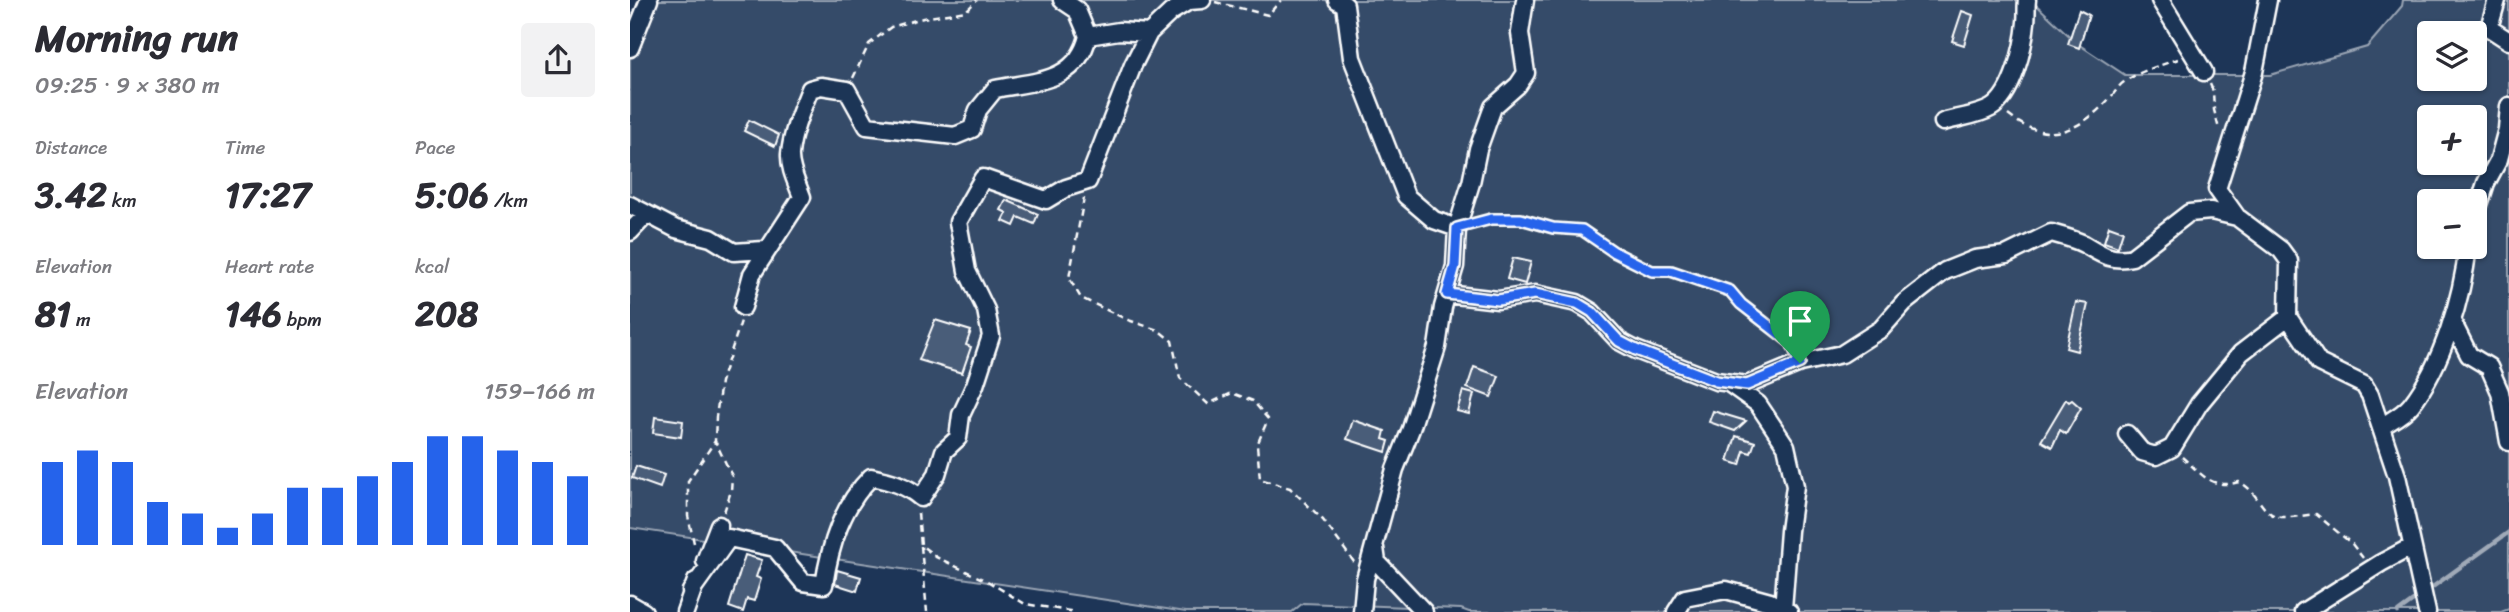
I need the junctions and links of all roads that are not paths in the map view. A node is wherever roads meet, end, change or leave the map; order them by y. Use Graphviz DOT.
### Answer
graph roads {
  1 [pos="649,0"];
  2 [pos="1062,0"];
  3 [pos="1202,0"];
  4 [pos="1525,0"];
  5 [pos="2027,0"];
  6 [pos="2160,0"];
  7 [pos="2268,0"];
  8 [pos="2497,0"];
  9 [pos="1343,2"];
  10 [pos="1149,33"];
  11 [pos="1088,36"];
  12 [pos="2509,41"];
  13 [pos="630,48"];
  14 [pos="2204,72"];
  15 [pos="2509,106"];
  16 [pos="1943,122"];
  17 [pos="2484,189"];
  18 [pos="630,205"];
  19 [pos="647,214"];
  20 [pos="2237,217"];
  21 [pos="1457,228"];
  22 [pos="630,232"];
  23 [pos="764,250"];
  24 [pos="2466,259"];
  25 [pos="1447,294"];
  26 [pos="743,307"];
  27 [pos="2288,317"];
  28 [pos="2452,321"];
  29 [pos="1728,382"];
  30 [pos="2381,428"];
  31 [pos="2127,433"];
  32 [pos="2509,442"];
  33 [pos="719,525"];
  34 [pos="2411,547"];
  35 [pos="1375,548"];
  36 [pos="691,591"];
  37 [pos="630,604"];
  38 [pos="1786,610"];
  39 [pos="644,612"];
  40 [pos="685,612"];
  41 [pos="1362,612"];
  42 [pos="1424,612"];
  43 [pos="1676,612"];
  44 [pos="2303,612"];
  45 [pos="2427,612"];
  1 -- 13 [label="street"];
  2 -- 11 [label="street"];
  3 -- 10 [label="street"];
  4 -- 21 [label="street"];
  5 -- 16 [label="street"];
  6 -- 14 [label="street"];
  7 -- 20 [label="street"];
  8 -- 12 [label="street"];
  9 -- 21 [label="street"];
  10 -- 11 [label="street"];
  10 -- 36 [label="street"];
  11 -- 26 [label="street"];
  15 -- 17 [label="street"];
  18 -- 19 [label="street"];
  19 -- 22 [label="street"];
  19 -- 23 [label="street"];
  20 -- 27 [label="street"];
  20 -- 29 [label="street"];
  21 -- 25 [label="street"];
  24 -- 28 [label="street"];
  25 -- 29 [label="street"];
  25 -- 35 [label="street"];
  27 -- 30 [label="street"];
  27 -- 31 [label="street"];
  28 -- 30 [label="street"];
  28 -- 32 [label="street"];
  29 -- 38 [label="street"];
  30 -- 34 [label="street"];
  33 -- 36 [label="street"];
  34 -- 44 [label="street"];
  34 -- 45 [label="street"];
  35 -- 41 [label="street"];
  35 -- 42 [label="street"];
  36 -- 40 [label="street"];
  37 -- 39 [label="street"];
  38 -- 43 [label="street"];
}
